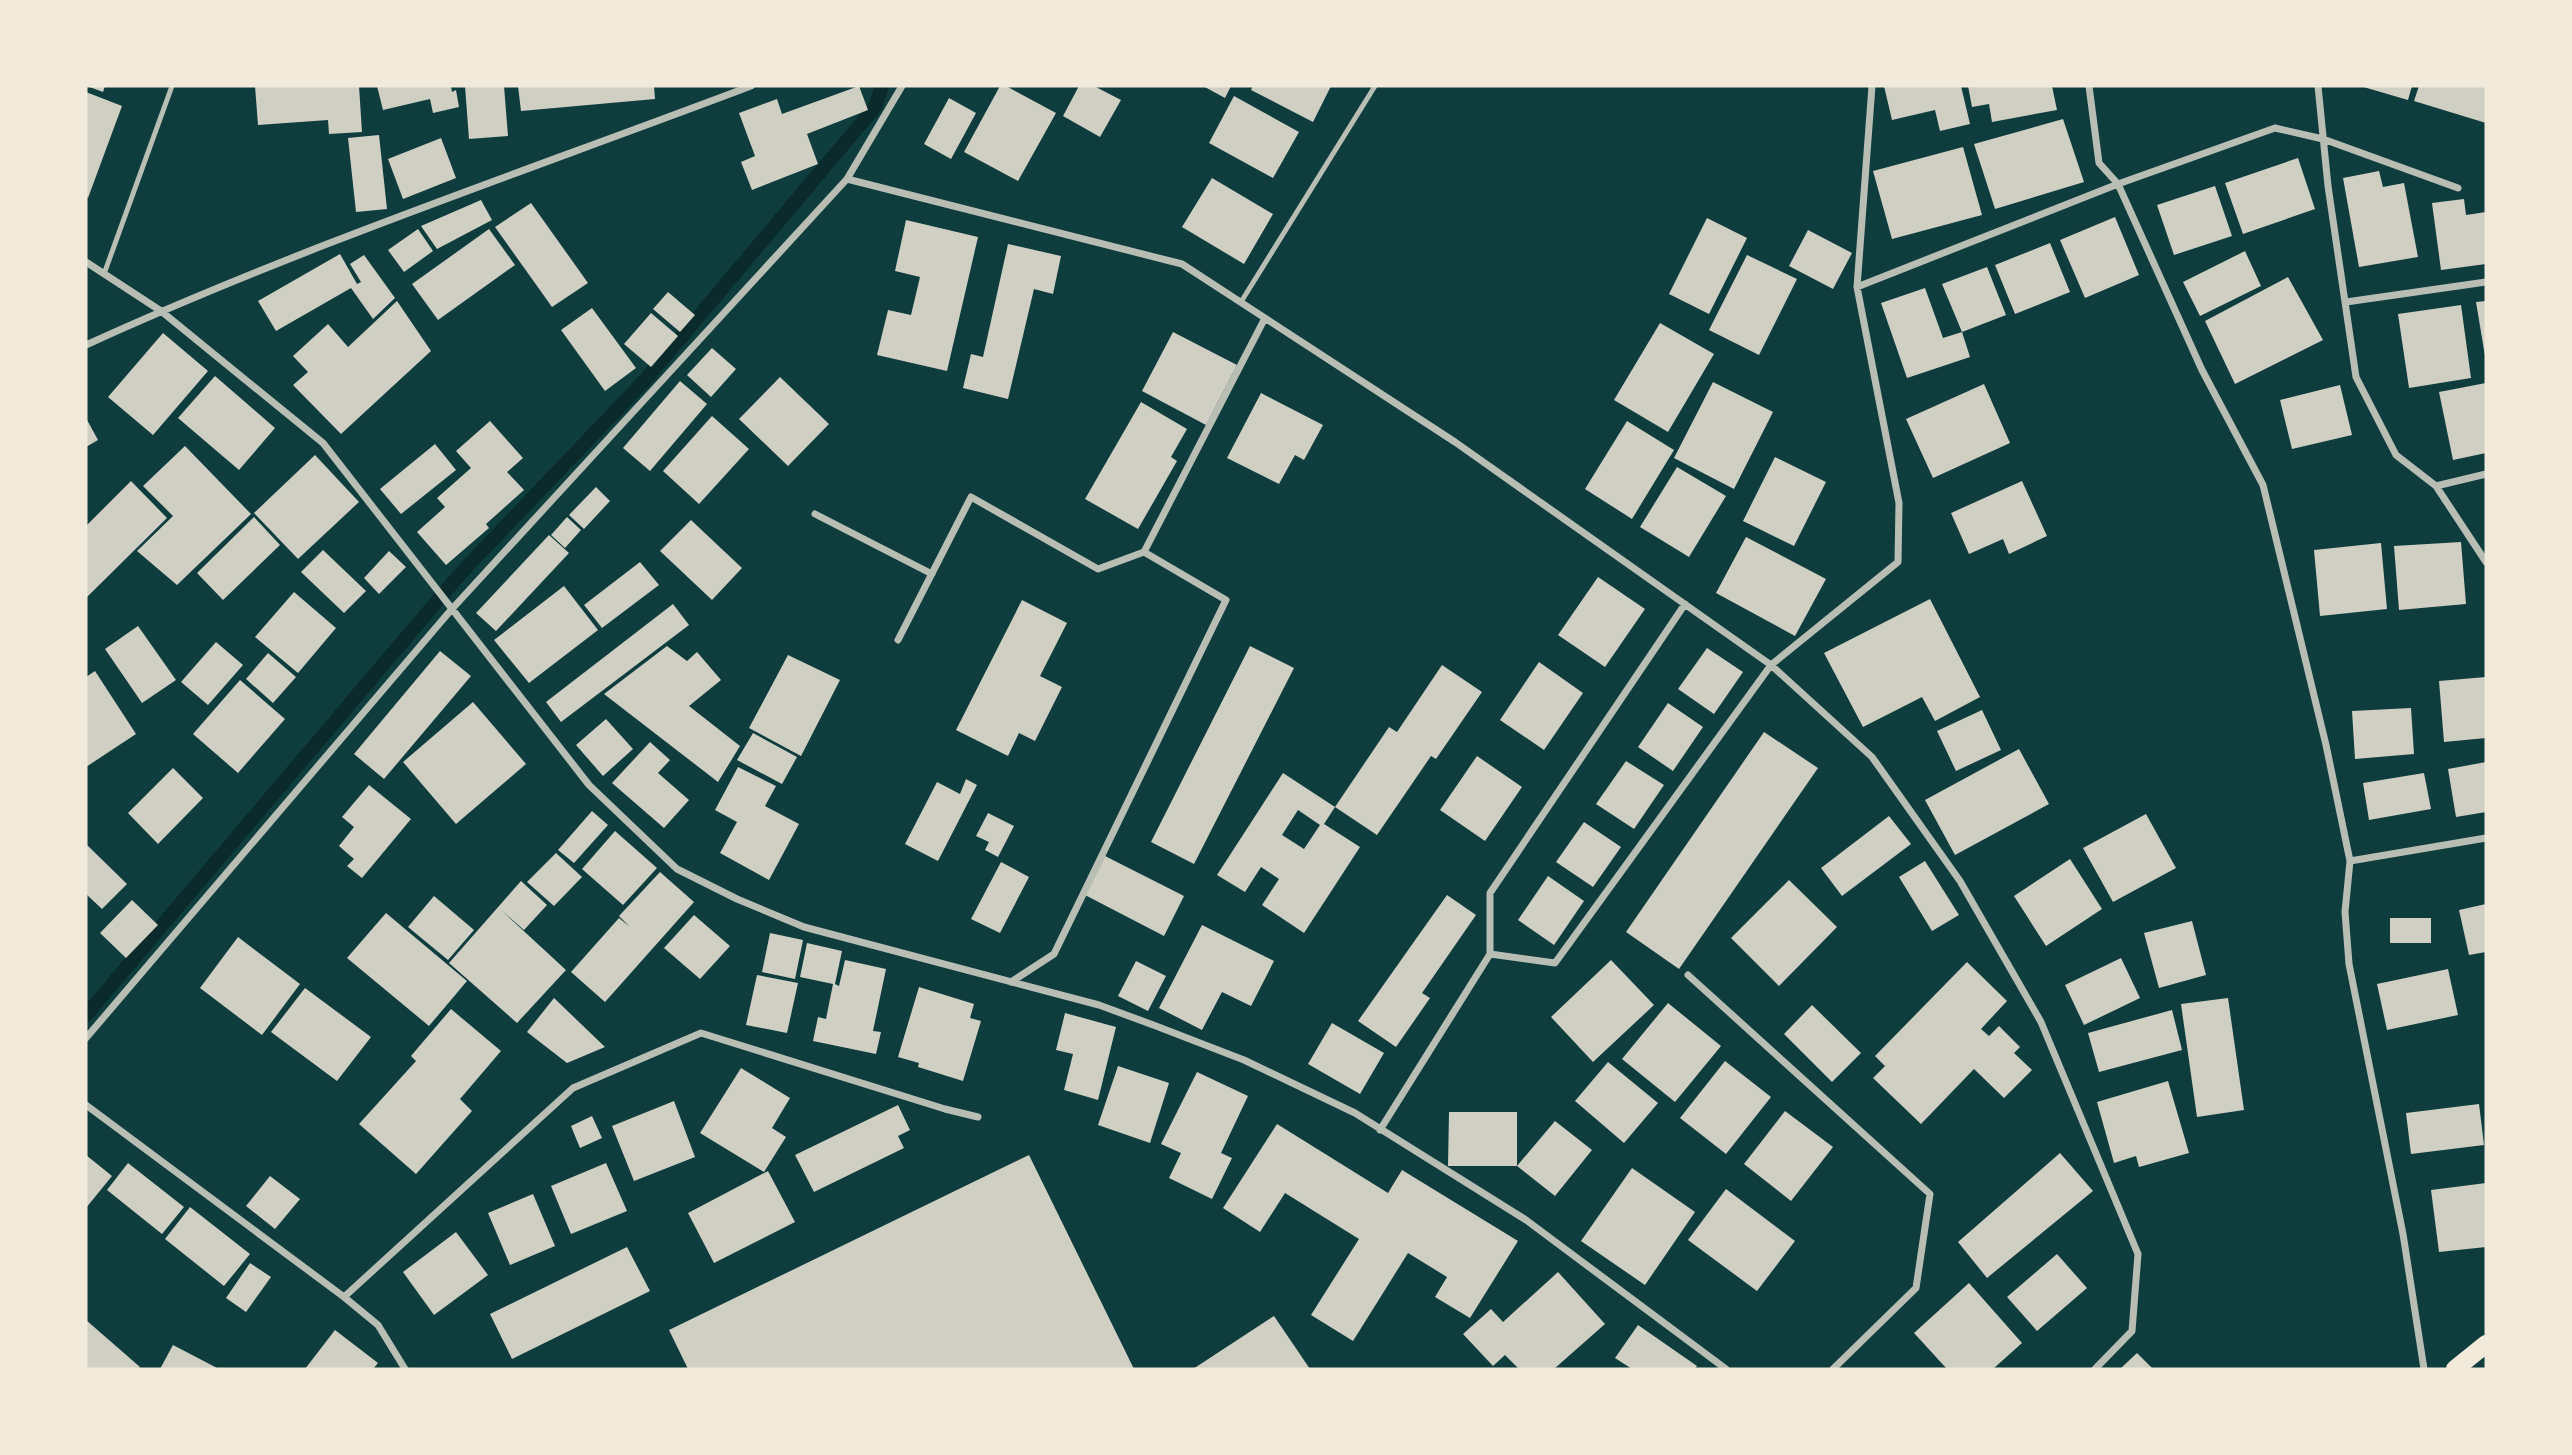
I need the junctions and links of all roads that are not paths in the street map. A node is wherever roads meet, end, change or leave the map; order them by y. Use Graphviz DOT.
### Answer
graph roads {
  1 [pos="172,86"];
  2 [pos="751,86"];
  3 [pos="902,86"];
  4 [pos="1375,86"];
  5 [pos="1872,86"];
  6 [pos="2089,86"];
  7 [pos="2318,86"];
  8 [pos="2323,139"];
  9 [pos="847,179"];
  10 [pos="2118,184"];
  11 [pos="2458,188"];
  12 [pos="86,262"];
  13 [pos="104,274"];
  14 [pos="2486,282"];
  15 [pos="1857,287"];
  16 [pos="1241,302"];
  17 [pos="2346,302"];
  18 [pos="161,310"];
  19 [pos="1265,318"];
  20 [pos="86,345"];
  21 [pos="2486,474"];
  22 [pos="2436,486"];
  23 [pos="815,514"];
  24 [pos="1144,552"];
  25 [pos="2486,562"];
  26 [pos="932,574"];
  27 [pos="1685,604"];
  28 [pos="451,610"];
  29 [pos="898,640"];
  30 [pos="1771,665"];
  31 [pos="2486,838"];
  32 [pos="2350,861"];
  33 [pos="1490,954"];
  34 [pos="1688,975"];
  35 [pos="1011,982"];
  36 [pos="86,1038"];
  37 [pos="86,1105"];
  38 [pos="978,1117"];
  39 [pos="1380,1130"];
  40 [pos="345,1297"];
  41 [pos="2486,1344"];
  42 [pos="405,1369"];
  43 [pos="1726,1369"];
  44 [pos="1833,1369"];
  45 [pos="2095,1369"];
  46 [pos="2424,1369"];
  47 [pos="2455,1369"];
  1 -- 13 [label="lane"];
  2 -- 18 [label="street"];
  3 -- 9 [label="street"];
  4 -- 16 [label="lane"];
  5 -- 15 [label="street"];
  6 -- 10 [label="street"];
  7 -- 8 [label="street"];
  8 -- 10 [label="street"];
  8 -- 11 [label="street"];
  8 -- 17 [label="street"];
  9 -- 16 [label="street"];
  9 -- 28 [label="street"];
  10 -- 15 [label="street"];
  10 -- 32 [label="street"];
  12 -- 13 [label="street"];
  13 -- 18 [label="street"];
  14 -- 17 [label="street"];
  15 -- 30 [label="street"];
  16 -- 19 [label="street"];
  17 -- 22 [label="street"];
  18 -- 20 [label="street"];
  18 -- 28 [label="street"];
  19 -- 24 [label="street"];
  19 -- 27 [label="street"];
  21 -- 22 [label="street"];
  22 -- 25 [label="street"];
  23 -- 26 [label="street"];
  24 -- 26 [label="street"];
  24 -- 35 [label="street"];
  26 -- 29 [label="street"];
  27 -- 30 [label="street"];
  27 -- 33 [label="street"];
  28 -- 35 [label="street"];
  28 -- 36 [label="street"];
  30 -- 33 [label="street"];
  30 -- 45 [label="street"];
  31 -- 32 [label="street"];
  32 -- 46 [label="street"];
  33 -- 39 [label="street"];
  34 -- 44 [label="street"];
  35 -- 39 [label="street"];
  37 -- 40 [label="street"];
  38 -- 40 [label="street"];
  39 -- 43 [label="street"];
  40 -- 42 [label="street"];
  41 -- 47 [label="main road"];
}
